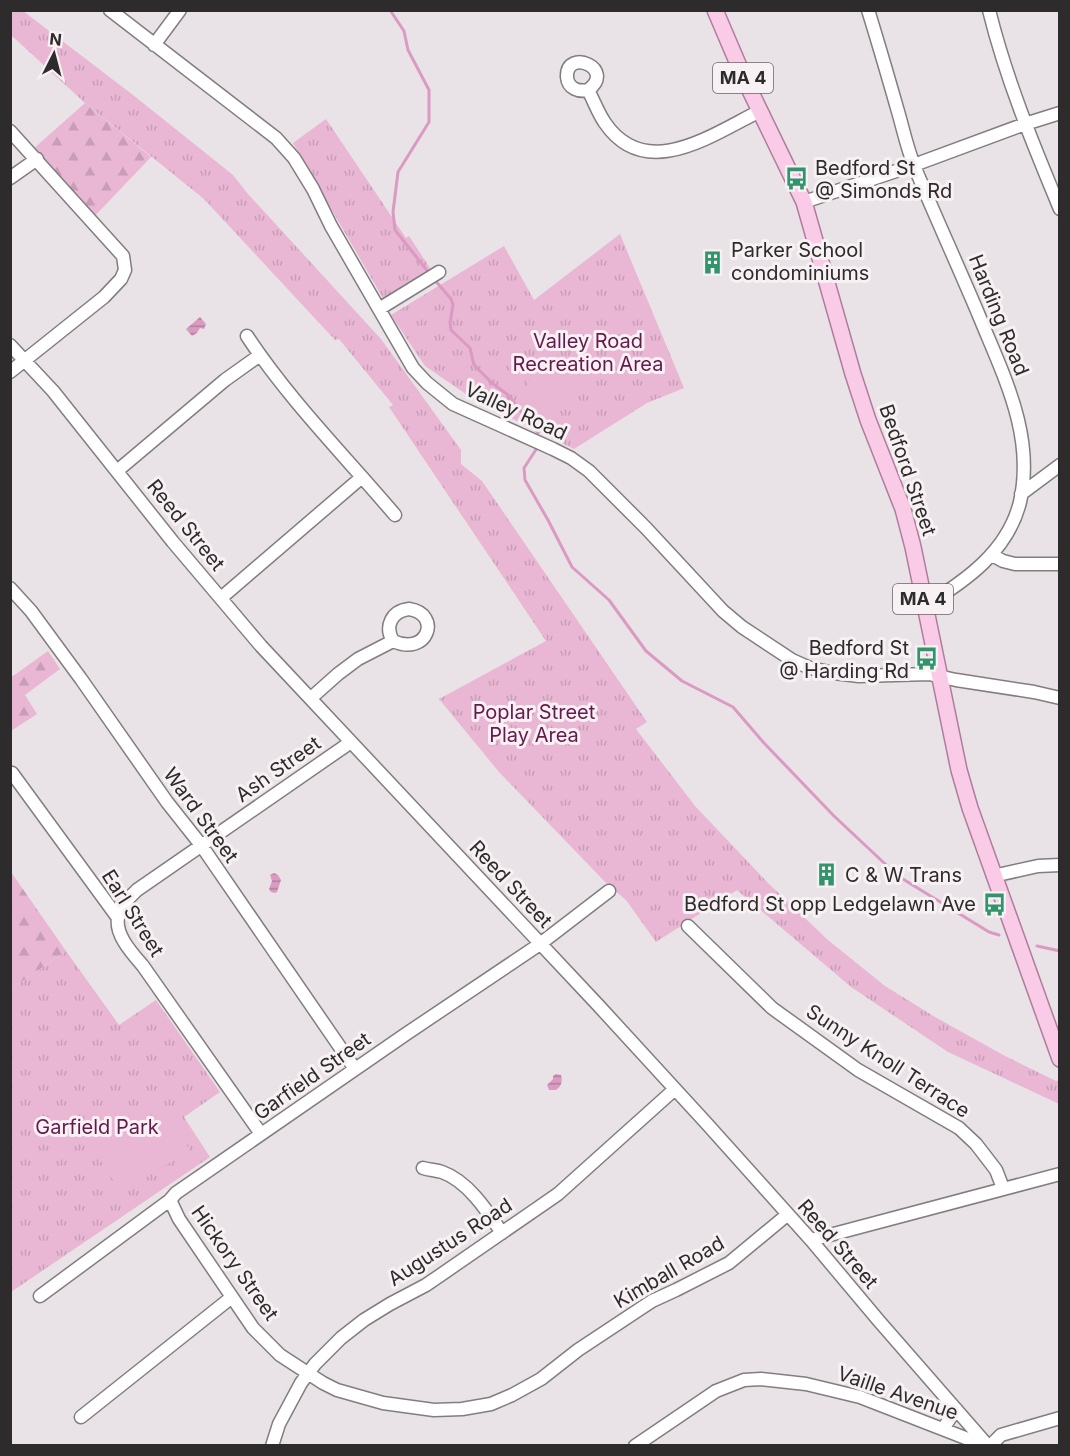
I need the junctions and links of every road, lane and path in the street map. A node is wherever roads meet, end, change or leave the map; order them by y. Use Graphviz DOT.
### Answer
graph roads {
  1 [pos="110,10"];
  2 [pos="180,10"];
  3 [pos="715,10"];
  4 [pos="868,10"];
  5 [pos="989,10"];
  6 [pos="154,45"];
  7 [pos="588,90"];
  8 [pos="760,111"];
  9 [pos="1059,113"];
  10 [pos="1025,124"];
  11 [pos="10,131"];
  12 [pos="37,159"];
  13 [pos="914,165"];
  14 [pos="10,178"];
  15 [pos="804,202"];
  16 [pos="1059,209"];
  17 [pos="439,272"];
  18 [pos="379,309"];
  19 [pos="247,336"];
  20 [pos="10,345"];
  21 [pos="260,355"];
  22 [pos="26,361"];
  23 [pos="10,372"];
  24 [pos="1059,465"];
  25 [pos="117,471"];
  26 [pos="363,477"];
  27 [pos="1021,494"];
  28 [pos="395,515"];
  29 [pos="992,555"];
  30 [pos="1059,564"];
  31 [pos="10,588"];
  32 [pos="221,598"];
  33 [pos="924,606"];
  34 [pos="393,641"];
  35 [pos="938,675"];
  36 [pos="311,698"];
  37 [pos="1059,698"];
  38 [pos="351,742"];
  39 [pos="12,773"];
  40 [pos="201,845"];
  41 [pos="1059,866"];
  42 [pos="993,876"];
  43 [pos="609,891"];
  44 [pos="118,918"];
  45 [pos="688,926"];
  46 [pos="540,944"];
  47 [pos="1059,1059"];
  48 [pos="355,1069"];
  49 [pos="675,1089"];
  50 [pos="261,1134"];
  51 [pos="423,1168"];
  52 [pos="1059,1174"];
  53 [pos="1004,1188"];
  54 [pos="170,1200"];
  55 [pos="787,1215"];
  56 [pos="502,1233"];
  57 [pos="811,1240"];
  58 [pos="40,1296"];
  59 [pos="232,1297"];
  60 [pos="307,1374"];
  61 [pos="538,1381"];
  62 [pos="956,1408"];
  63 [pos="81,1417"];
  64 [pos="1059,1418"];
  65 [pos="943,1429"];
  66 [pos="272,1446"];
  67 [pos="635,1446"];
  68 [pos="988,1446"];
  1 -- 6 [label="street, Valley Road"];
  2 -- 6 [label="street"];
  3 -- 8 [label="main road, Bedford Street / MA 4"];
  4 -- 13 [label="street, Harding Road"];
  5 -- 10 [label="street"];
  6 -- 18 [label="street, Valley Road"];
  7 -- 8 [label="street"];
  8 -- 15 [label="main road, Bedford Street / MA 4"];
  9 -- 10 [label="street"];
  10 -- 13 [label="street"];
  10 -- 16 [label="street"];
  11 -- 12 [label="street"];
  12 -- 14 [label="street"];
  12 -- 22 [label="street"];
  13 -- 15 [label="street"];
  13 -- 27 [label="street, Harding Road"];
  15 -- 33 [label="main road, Bedford Street / MA 4"];
  17 -- 18 [label="street"];
  18 -- 35 [label="street, Valley Road"];
  19 -- 21 [label="street"];
  20 -- 22 [label="street, Reed Street"];
  21 -- 25 [label="street"];
  21 -- 26 [label="street"];
  22 -- 23 [label="street"];
  22 -- 25 [label="street, Reed Street"];
  24 -- 27 [label="street"];
  25 -- 32 [label="street, Reed Street"];
  26 -- 28 [label="street"];
  26 -- 32 [label="street"];
  27 -- 29 [label="street, Harding Road"];
  29 -- 30 [label="street"];
  29 -- 33 [label="street, Harding Road"];
  31 -- 40 [label="street, Ward Street"];
  32 -- 36 [label="street, Reed Street"];
  33 -- 35 [label="main road, Bedford Street / MA 4"];
  34 -- 36 [label="street"];
  35 -- 37 [label="street, Valley Road"];
  35 -- 42 [label="main road, Bedford Street / MA 4"];
  36 -- 38 [label="street, Reed Street"];
  38 -- 40 [label="street, Ash Street"];
  38 -- 46 [label="street, Reed Street"];
  39 -- 44 [label="street, Earl Street"];
  40 -- 44 [label="street, Ash Street"];
  40 -- 48 [label="street, Ward Street"];
  41 -- 42 [label="street"];
  42 -- 47 [label="main road, Bedford Street / MA 4"];
  43 -- 46 [label="street, Garfield Street"];
  44 -- 50 [label="street, Earl Street"];
  45 -- 53 [label="street, Sunny Knoll Terrace"];
  46 -- 48 [label="street, Garfield Street"];
  46 -- 49 [label="street, Reed Street"];
  48 -- 50 [label="street, Garfield Street"];
  49 -- 55 [label="street, Reed Street"];
  49 -- 56 [label="street, Augustus Road"];
  50 -- 54 [label="street, Garfield Street"];
  51 -- 56 [label="street"];
  52 -- 53 [label="street"];
  53 -- 57 [label="street"];
  54 -- 58 [label="street, Garfield Street"];
  54 -- 59 [label="street, Hickory Street"];
  55 -- 57 [label="street, Reed Street"];
  55 -- 61 [label="street, Kimball Road"];
  56 -- 60 [label="street, Augustus Road"];
  57 -- 62 [label="street, Reed Street"];
  59 -- 60 [label="street, Hickory Street"];
  59 -- 63 [label="street"];
  60 -- 61 [label="street, Hickory Street"];
  60 -- 66 [label="street, Augustus Road"];
  62 -- 65 [label="street"];
  62 -- 68 [label="street, Reed Street"];
  64 -- 68 [label="street"];
  65 -- 67 [label="street, Vaille Avenue"];
  65 -- 68 [label="street, Vaille Avenue"];
}
